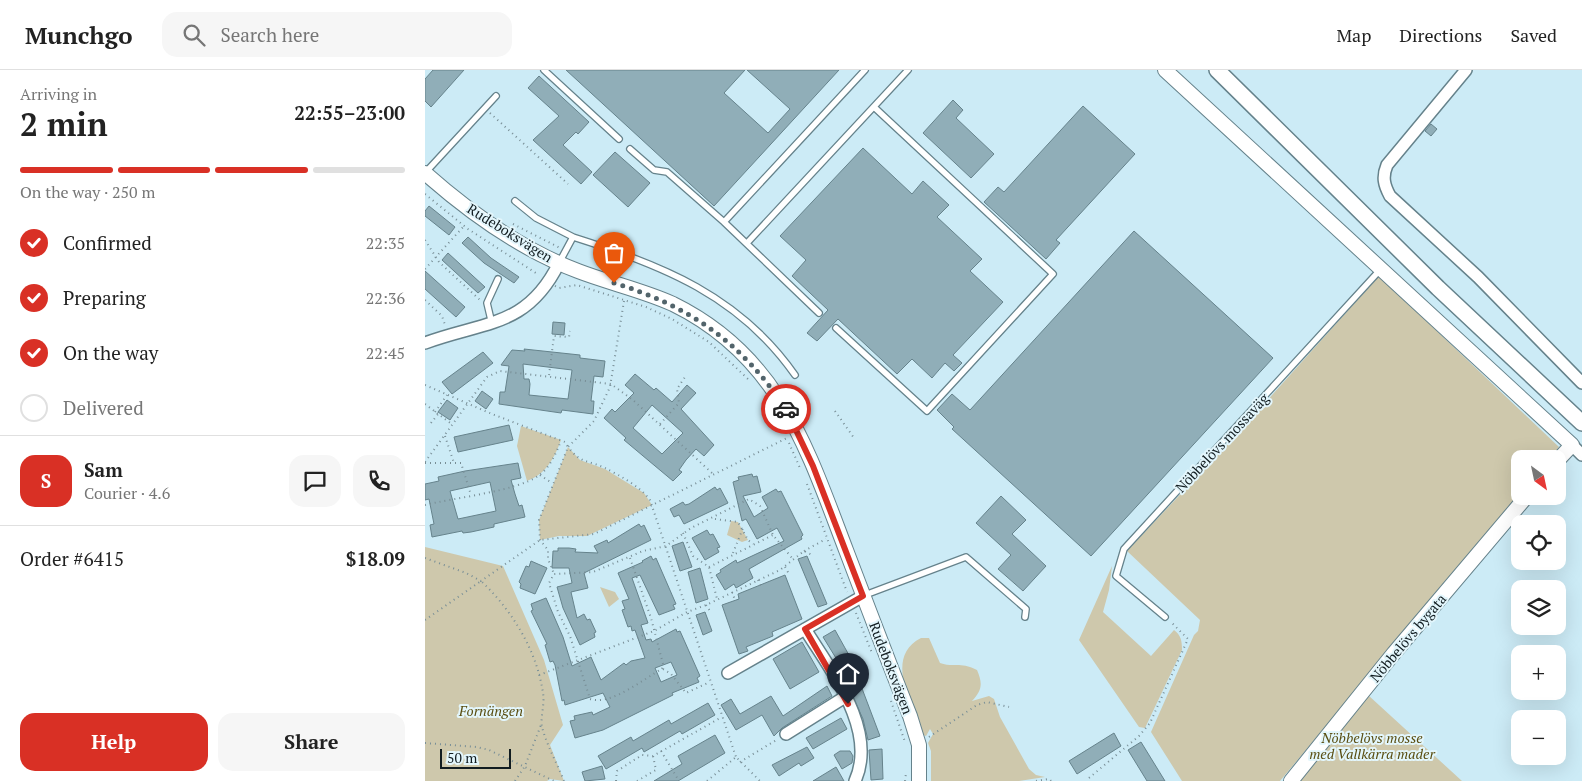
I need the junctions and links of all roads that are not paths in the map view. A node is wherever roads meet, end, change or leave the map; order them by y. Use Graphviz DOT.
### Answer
graph roads {
  1 [pos="544,70"];
  2 [pos="865,70"];
  3 [pos="907,70"];
  4 [pos="1165,70"];
  5 [pos="1217,70"];
  6 [pos="1229,70"];
  7 [pos="1466,70"];
  8 [pos="496,96"];
  9 [pos="874,107"];
  10 [pos="619,138"];
  11 [pos="630,148"];
  12 [pos="425,173"];
  13 [pos="515,201"];
  14 [pos="724,222"];
  15 [pos="573,237"];
  16 [pos="747,243"];
  17 [pos="563,257"];
  18 [pos="1381,269"];
  19 [pos="498,279"];
  20 [pos="819,312"];
  21 [pos="492,324"];
  22 [pos="836,328"];
  23 [pos="425,343"];
  24 [pos="795,375"];
  25 [pos="1582,383"];
  26 [pos="1582,410"];
  27 [pos="1582,422"];
  28 [pos="1572,445"];
  29 [pos="1566,451"];
  30 [pos="1582,455"];
  31 [pos="1519,505"];
  32 [pos="863,596"];
  33 [pos="1025,617"];
  34 [pos="1165,617"];
  35 [pos="805,629"];
  36 [pos="728,673"];
  37 [pos="845,696"];
  38 [pos="786,734"];
  39 [pos="855,781"];
  40 [pos="919,781"];
  41 [pos="1291,781"];
  1 -- 10 [label="lane"];
  2 -- 14 [label="lane"];
  3 -- 9 [label="lane"];
  4 -- 18 [label="street"];
  5 -- 27 [label="main road"];
  6 -- 26 [label="main road"];
  7 -- 25 [label="street"];
  8 -- 12 [label="lane"];
  9 -- 16 [label="lane"];
  9 -- 22 [label="lane"];
  11 -- 14 [label="lane"];
  12 -- 17 [label="street, Rudeboksvägen"];
  13 -- 15 [label="lane"];
  14 -- 16 [label="lane"];
  15 -- 17 [label="lane"];
  15 -- 24 [label="lane"];
  16 -- 20 [label="lane"];
  17 -- 21 [label="street"];
  17 -- 32 [label="street, Rudeboksvägen"];
  18 -- 28 [label="street"];
  18 -- 34 [label="lane, Nöbbelövs mossaväg"];
  19 -- 21 [label="lane"];
  21 -- 23 [label="street"];
  28 -- 29 [label="street"];
  28 -- 30 [label="street"];
  31 -- 41 [label="street, Nöbbelövs bygata"];
  32 -- 33 [label="lane"];
  32 -- 35 [label="street"];
  32 -- 40 [label="street, Rudeboksvägen"];
  35 -- 36 [label="street"];
  35 -- 37 [label="street"];
  37 -- 38 [label="street"];
  37 -- 39 [label="street"];
}
